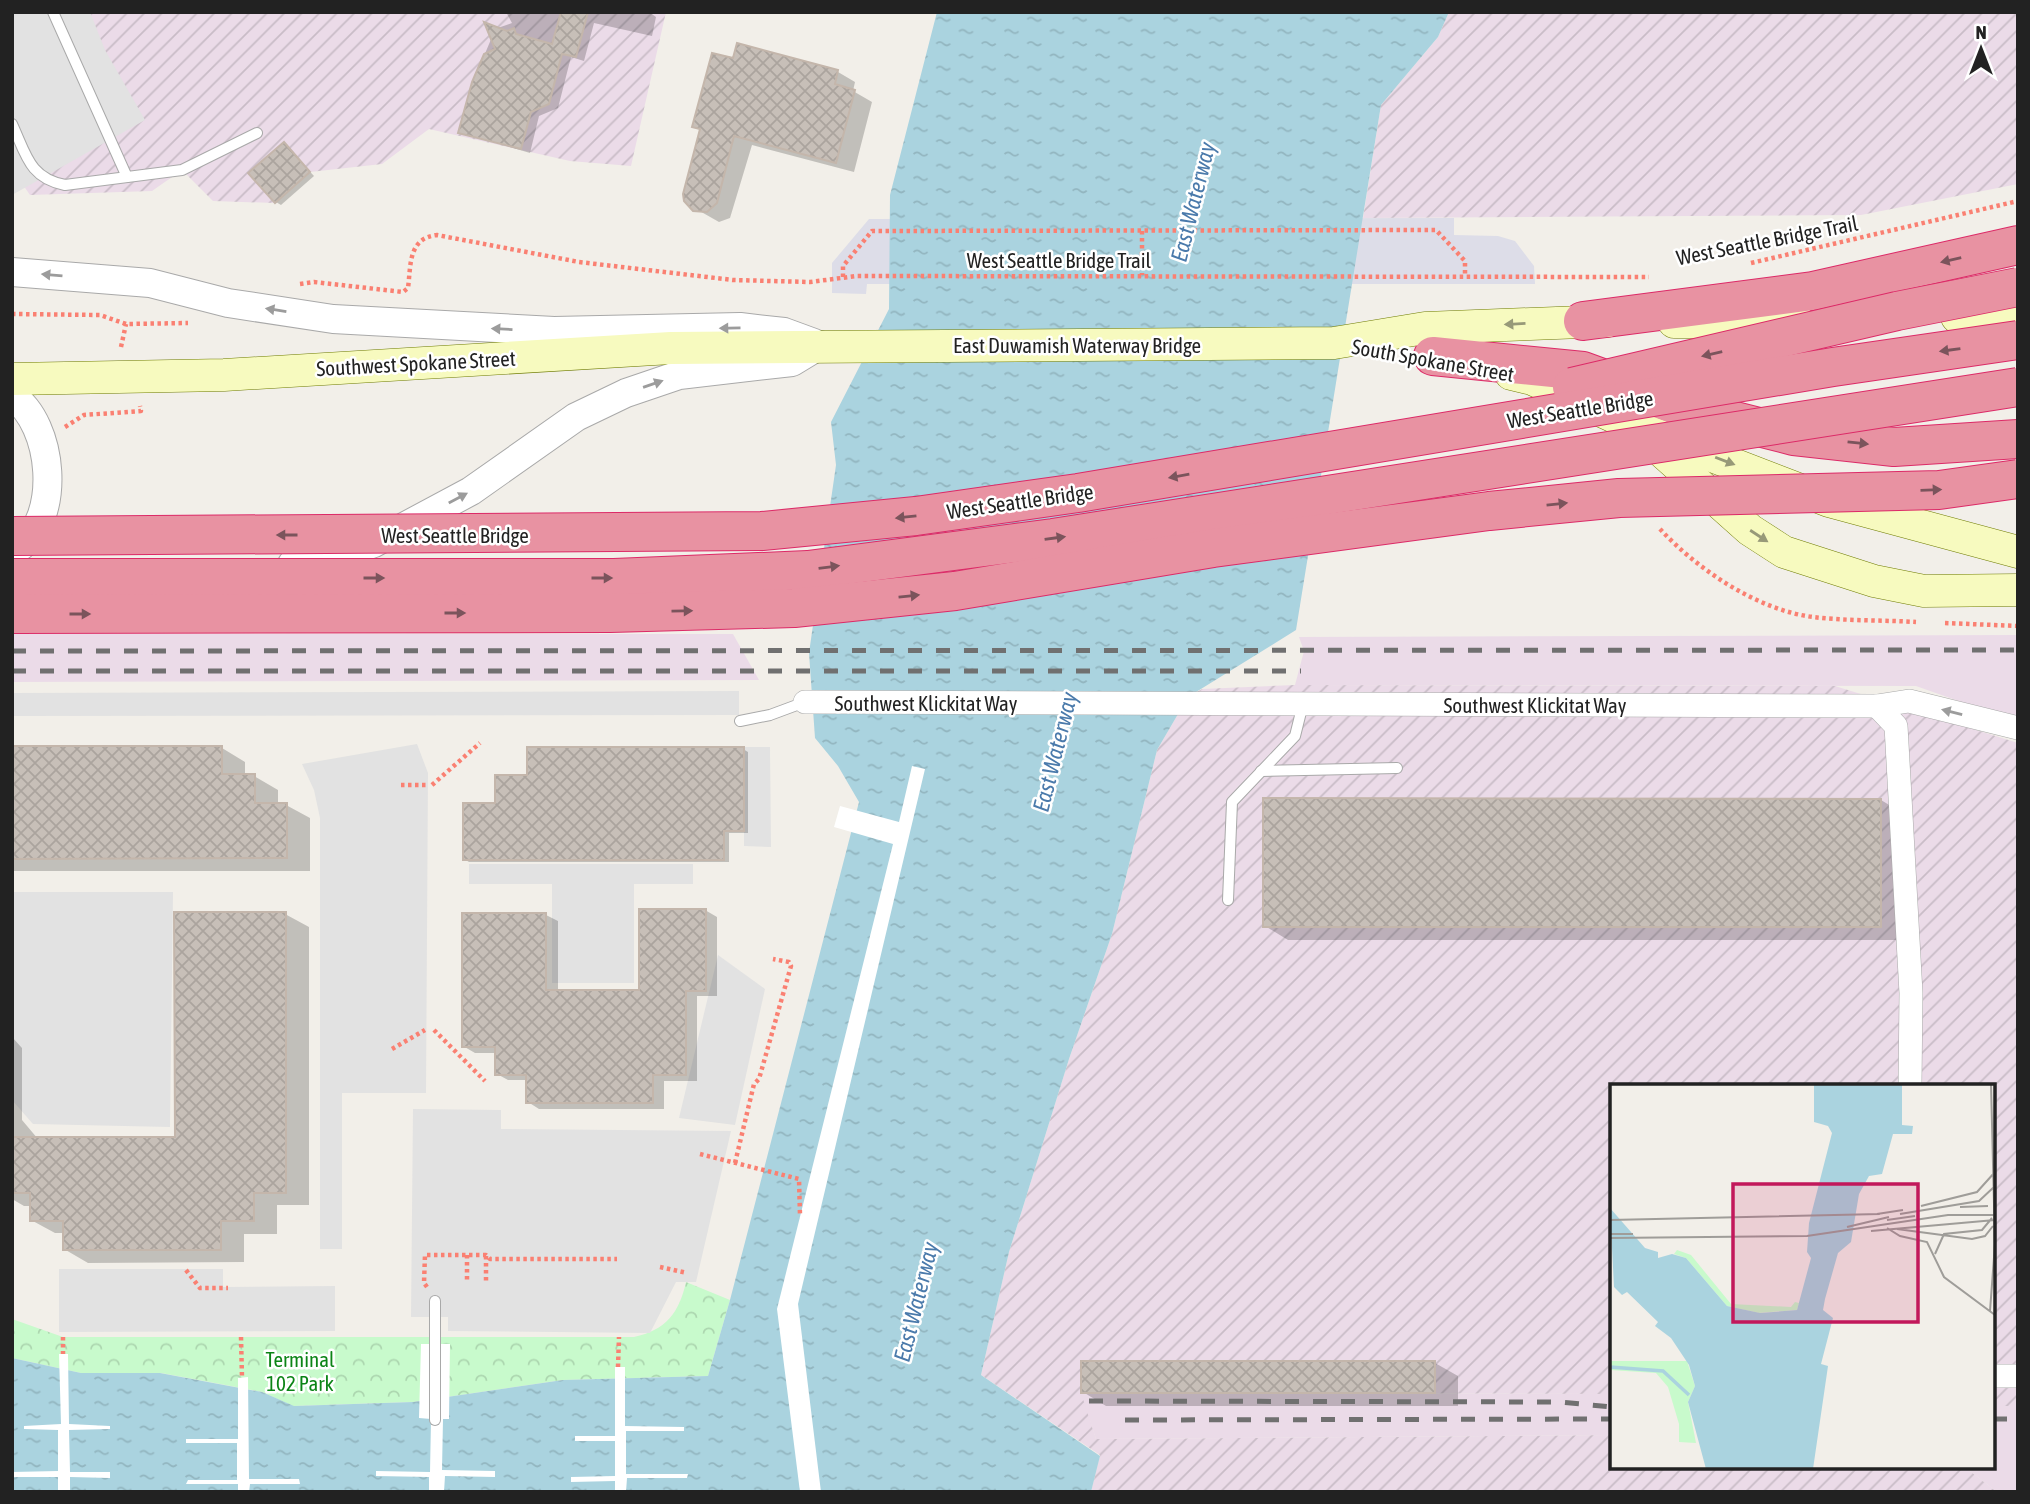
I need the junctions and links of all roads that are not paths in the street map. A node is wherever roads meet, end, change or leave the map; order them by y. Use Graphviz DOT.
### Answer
graph roads {
  1 [pos="54,12"];
  2 [pos="12,124"];
  3 [pos="257,133"];
  4 [pos="127,177"];
  5 [pos="2018,245"];
  6 [pos="12,272"];
  7 [pos="2018,288"];
  8 [pos="2018,307"];
  9 [pos="1583,321"];
  10 [pos="2018,340"];
  11 [pos="1334,343"];
  12 [pos="820,345"];
  13 [pos="1433,356"];
  14 [pos="12,379"];
  15 [pos="2018,387"];
  16 [pos="12,396"];
  17 [pos="1634,426"];
  18 [pos="2018,439"];
  19 [pos="1246,464"];
  20 [pos="2018,479"];
  21 [pos="12,536"];
  22 [pos="12,551"];
  23 [pos="2018,552"];
  24 [pos="12,569"];
  25 [pos="12,578"];
  26 [pos="2018,590"];
  27 [pos="12,614"];
  28 [pos="805,702"];
  29 [pos="1303,704"];
  30 [pos="1877,706"];
  31 [pos="740,721"];
  32 [pos="2018,728"];
  33 [pos="1397,768"];
  34 [pos="1261,771"];
  35 [pos="1228,900"];
  36 [pos="1910,1084"];
  37 [pos="435,1301"];
  38 [pos="1995,1376"];
  39 [pos="2018,1376"];
  40 [pos="435,1420"];
  1 -- 4 [label="lane"];
  2 -- 4 [label="lane"];
  3 -- 4 [label="lane"];
  5 -- 9 [label="highway, one-way"];
  12 -- 6 [label="street, one-way"];
  7 -- 19 [label="highway, one-way, bridge"];
  8 -- 9 [label="main road, South Spokane Street"];
  9 -- 11 [label="main road, South Spokane Street, one-way"];
  10 -- 19 [label="highway, West Seattle Bridge, one-way, bridge"];
  11 -- 12 [label="main road, East Duwamish Waterway Bridge"];
  11 -- 13 [label="main road, South Spokane Street"];
  12 -- 14 [label="main road, Southwest Spokane Street"];
  24 -- 12 [label="street, one-way"];
  13 -- 17 [label="main road, South Spokane Street"];
  13 -- 18 [label="highway, one-way"];
  25 -- 15 [label="highway, West Seattle Bridge, one-way, bridge"];
  16 -- 22 [label="street"];
  17 -- 23 [label="main road, South Spokane Street, one-way"];
  17 -- 26 [label="main road, one-way"];
  19 -- 21 [label="highway, West Seattle Bridge, one-way, bridge"];
  27 -- 20 [label="highway, one-way, bridge"];
  28 -- 29 [label="street, Southwest Klickitat Way"];
  28 -- 31 [label="lane"];
  29 -- 30 [label="street, Southwest Klickitat Way"];
  29 -- 34 [label="lane"];
  32 -- 30 [label="street, Southwest Klickitat Way, one-way"];
  30 -- 36 [label="street"];
  33 -- 34 [label="lane"];
  34 -- 35 [label="lane"];
  37 -- 40 [label="lane"];
  38 -- 39 [label="street"];
}
